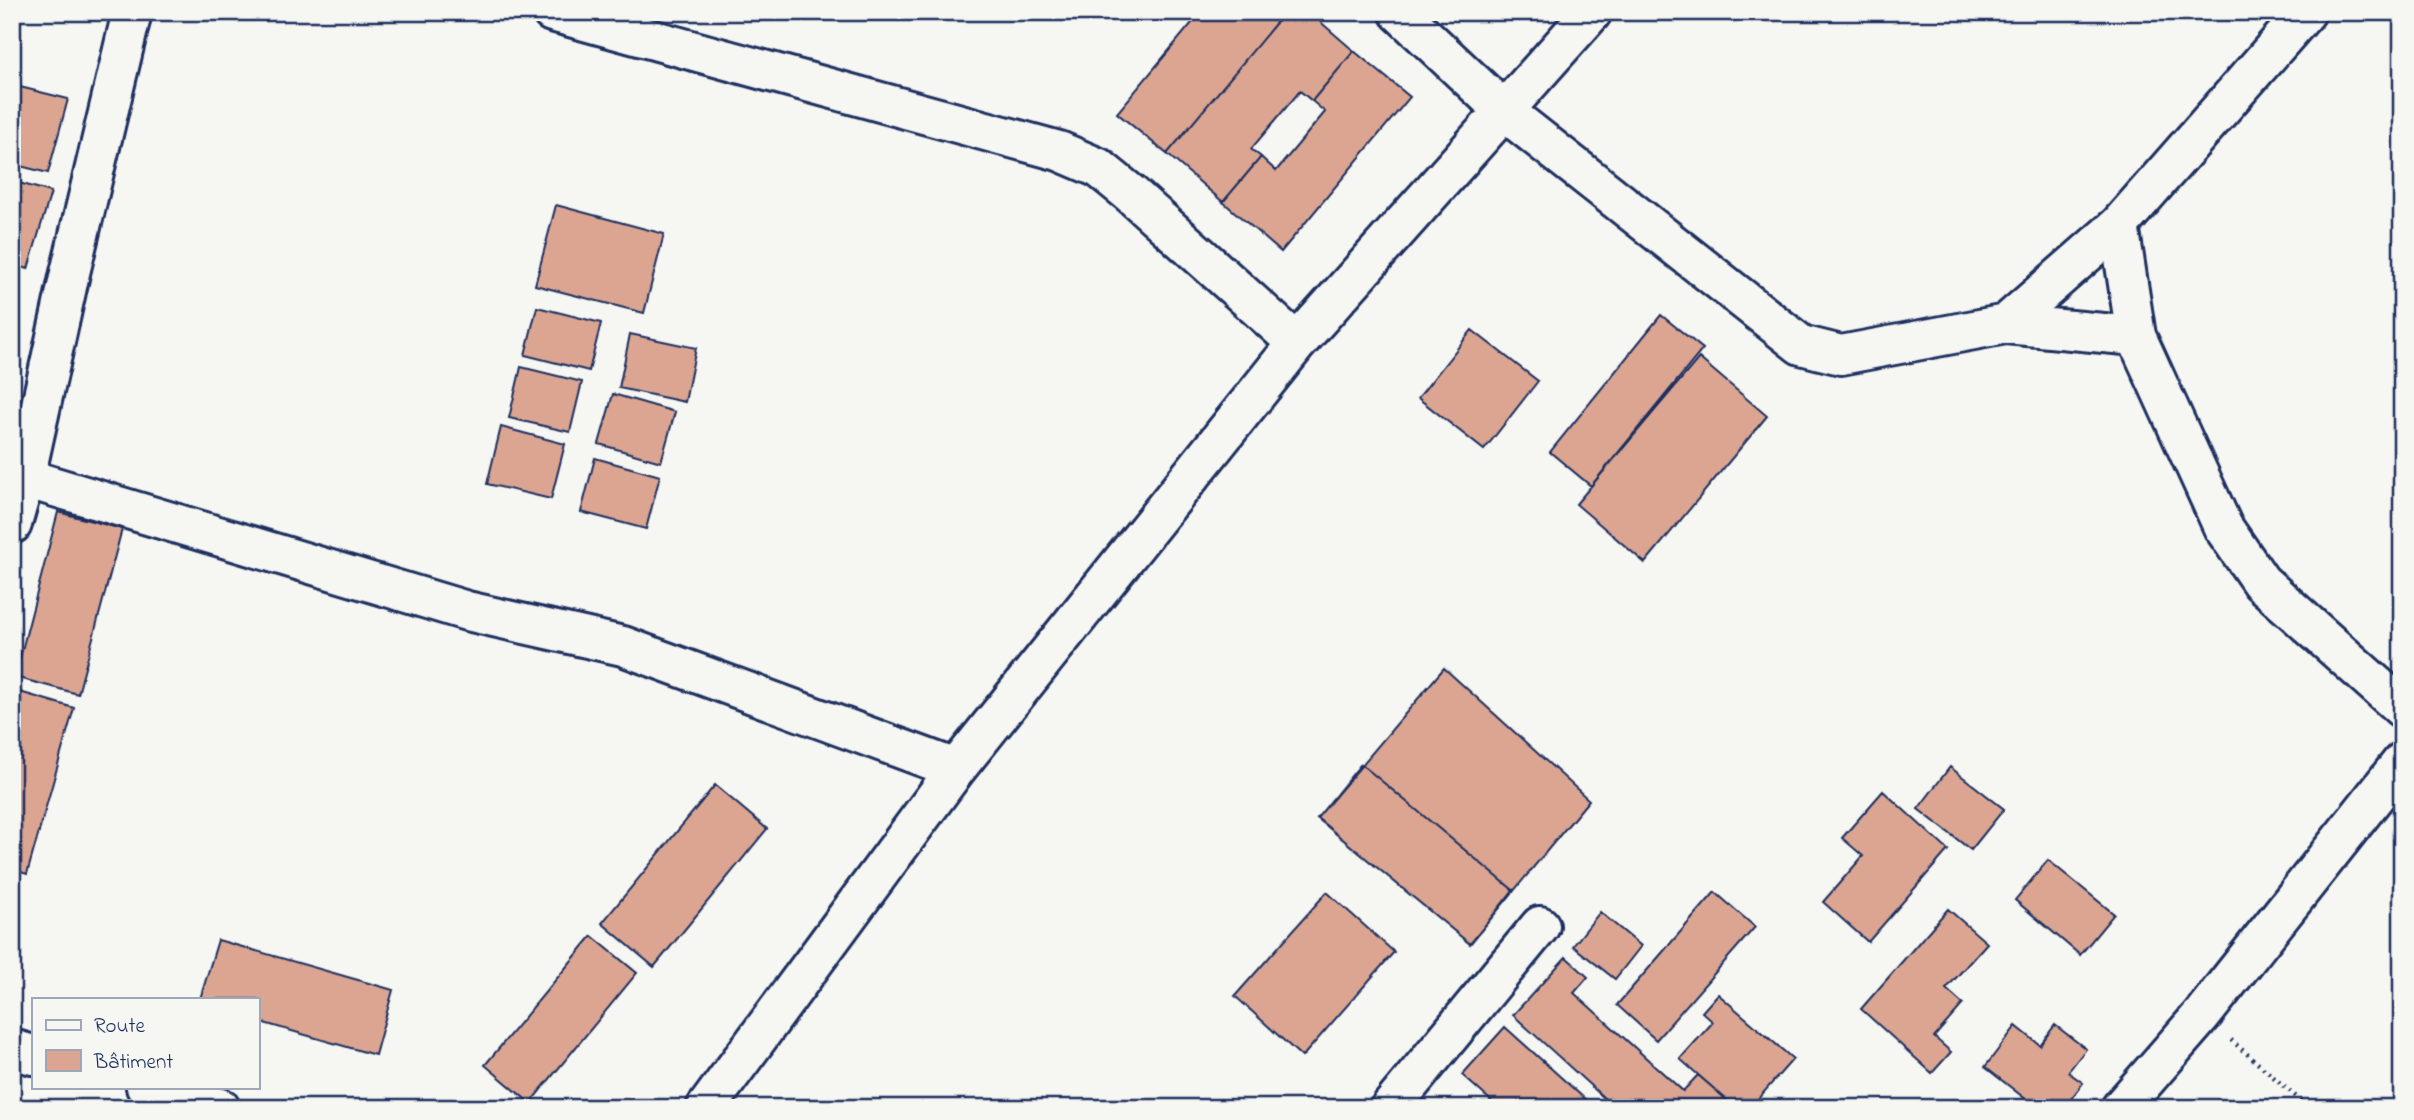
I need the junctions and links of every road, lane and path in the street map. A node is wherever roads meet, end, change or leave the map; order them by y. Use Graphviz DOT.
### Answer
graph roads {
  1 [pos="132,12"];
  2 [pos="552,12"];
  3 [pos="1399,12"];
  4 [pos="1592,12"];
  5 [pos="2306,12"];
  6 [pos="1504,111"];
  7 [pos="2119,225"];
  8 [pos="2006,324"];
  9 [pos="2136,336"];
  10 [pos="1297,343"];
  11 [pos="25,478"];
  12 [pos="12,524"];
  13 [pos="2402,708"];
  14 [pos="2402,762"];
  15 [pos="956,769"];
  16 [pos="1540,926"];
  17 [pos="2202,1015"];
  18 [pos="12,1049"];
  19 [pos="32,1055"];
  20 [pos="150,1088"];
  21 [pos="220,1108"];
  22 [pos="706,1108"];
  23 [pos="1390,1108"];
  24 [pos="2121,1108"];
  25 [pos="2309,1108"];
  1 -- 11 [label="street"];
  2 -- 10 [label="street"];
  3 -- 6 [label="street"];
  4 -- 6 [label="street"];
  5 -- 7 [label="street"];
  6 -- 8 [label="street"];
  6 -- 10 [label="street"];
  7 -- 8 [label="street"];
  7 -- 9 [label="street"];
  8 -- 9 [label="street"];
  9 -- 13 [label="street"];
  10 -- 15 [label="street"];
  11 -- 12 [label="street"];
  11 -- 15 [label="street"];
  14 -- 17 [label="street"];
  15 -- 22 [label="street"];
  16 -- 23 [label="street"];
  17 -- 24 [label="street"];
  17 -- 25 [label="path"];
  18 -- 19 [label="street"];
  20 -- 21 [label="street"];
}
